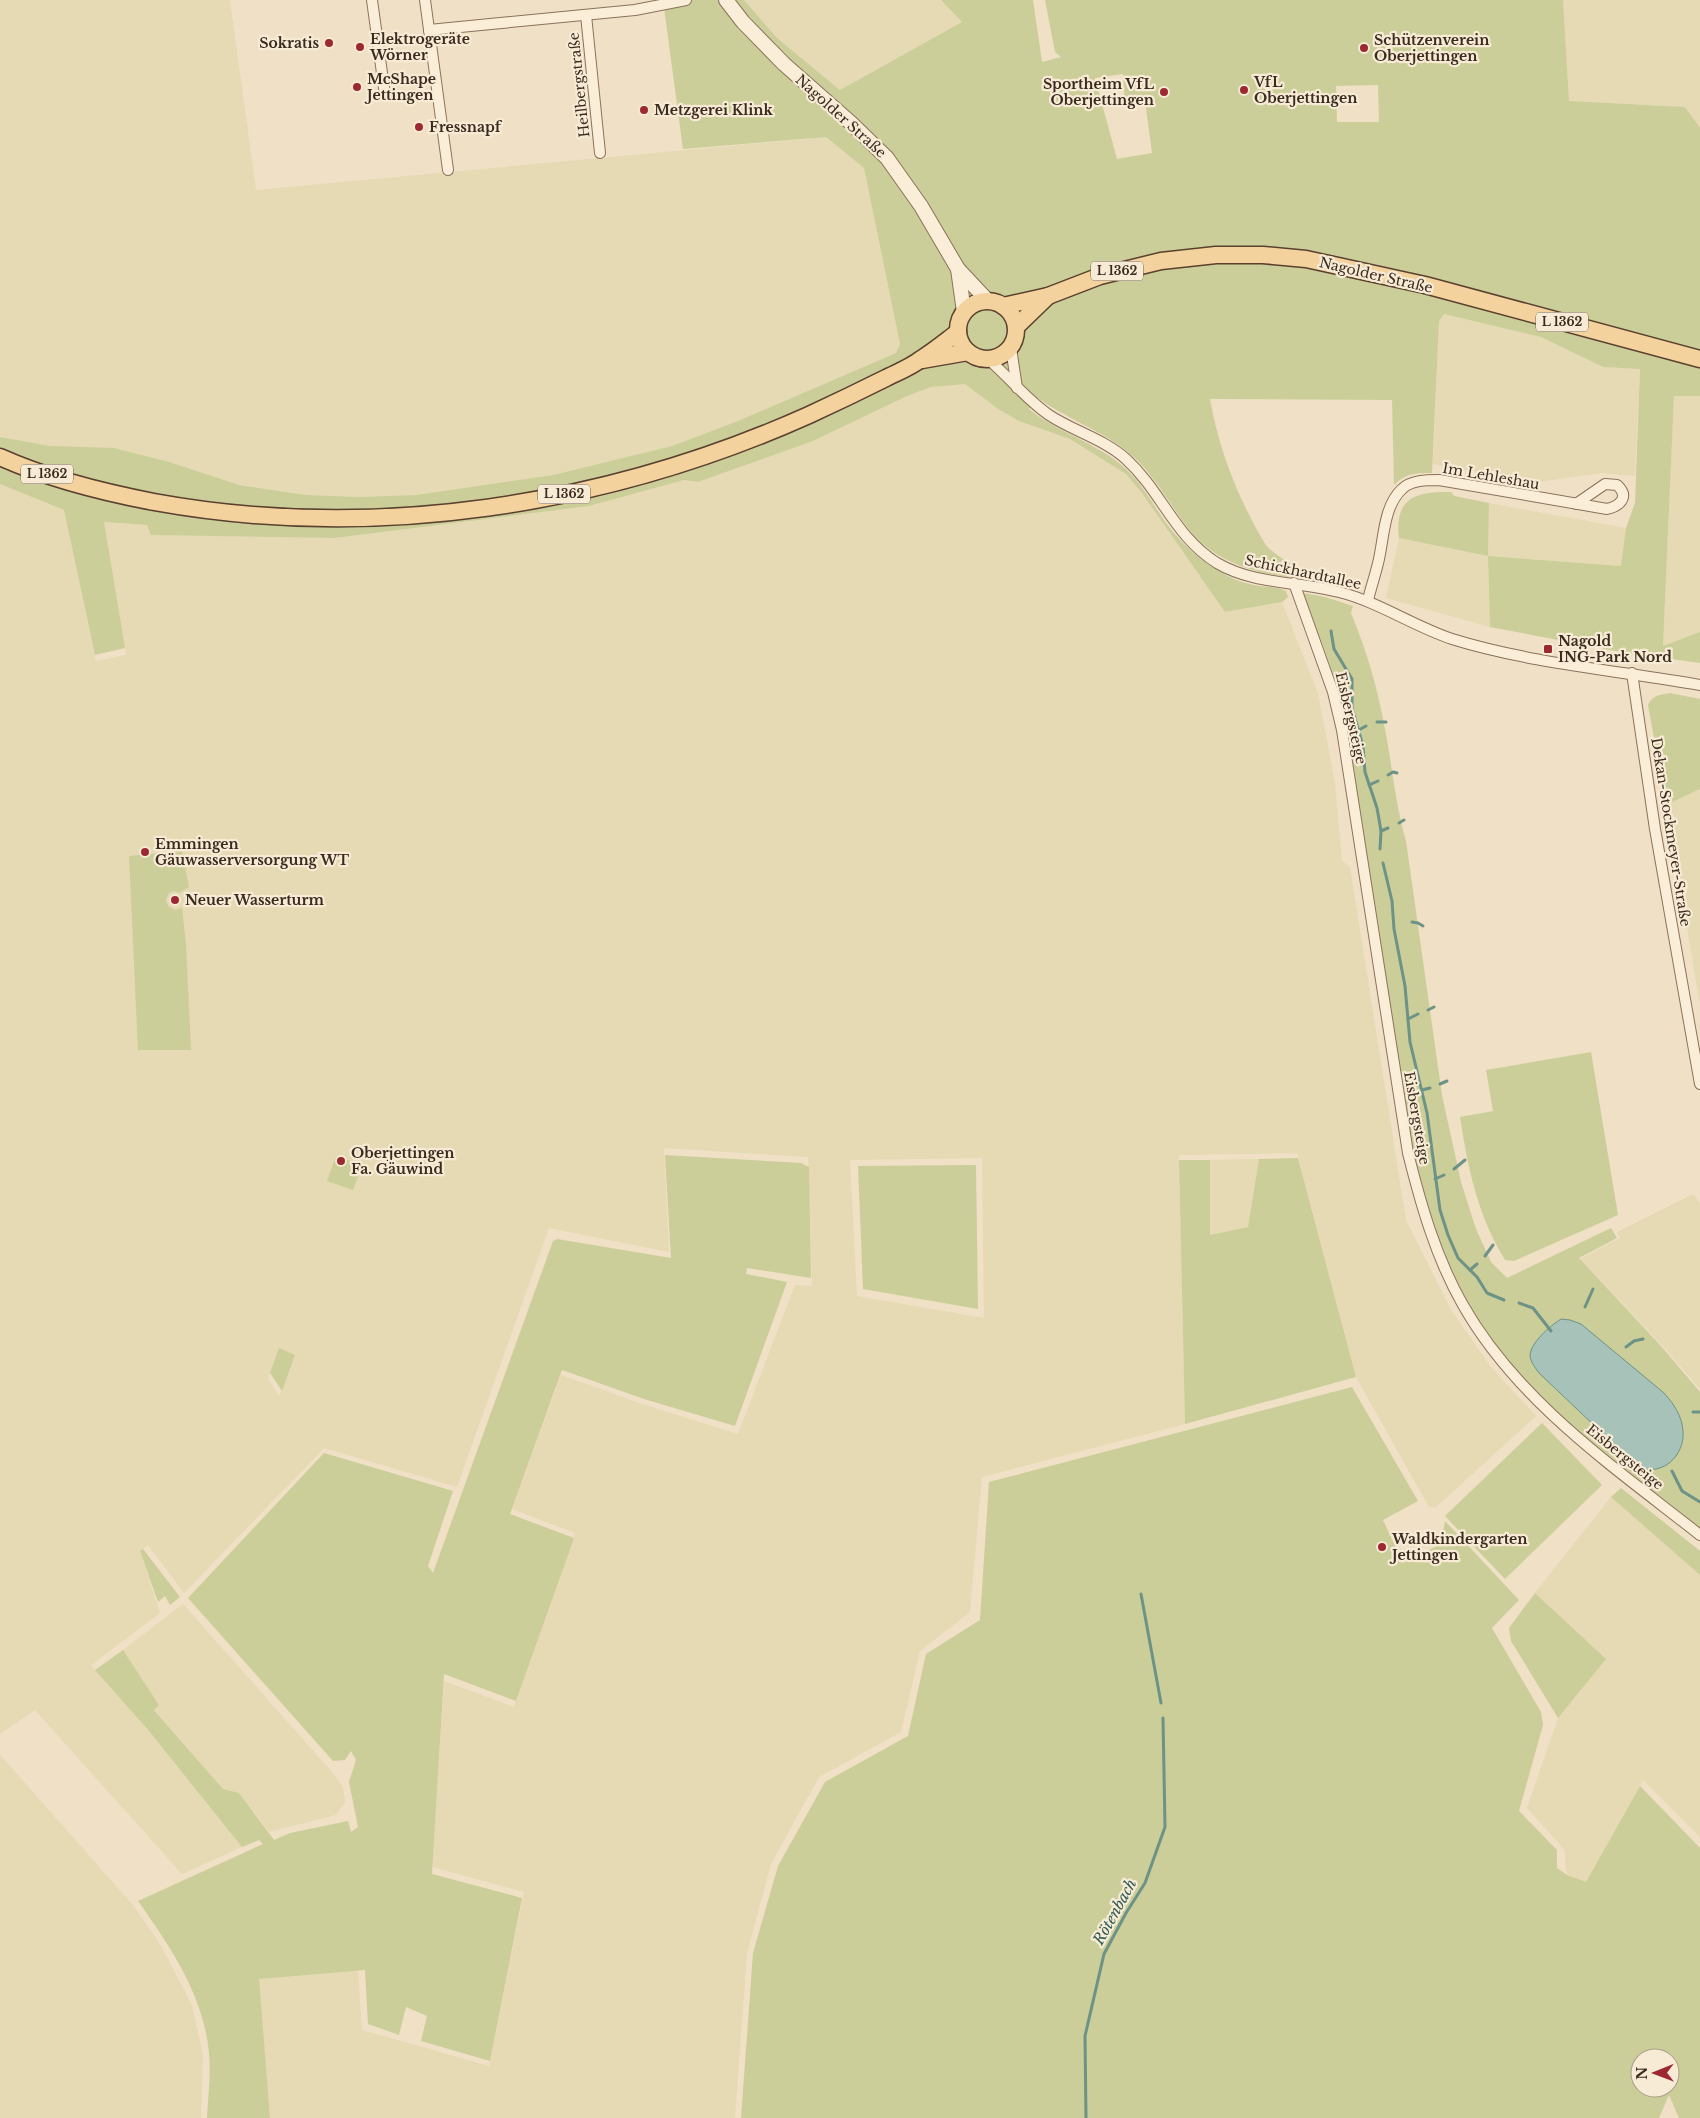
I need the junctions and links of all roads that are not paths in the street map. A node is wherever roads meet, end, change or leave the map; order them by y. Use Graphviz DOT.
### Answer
graph roads {
  1 [pos="372,0"];
  2 [pos="425,0"];
  3 [pos="686,0"];
  4 [pos="726,0"];
  5 [pos="586,15"];
  6 [pos="428,30"];
  7 [pos="385,95"];
  8 [pos="600,153"];
  9 [pos="448,170"];
  10 [pos="958,269"];
  11 [pos="1048,296"];
  12 [pos="996,303"];
  13 [pos="964,312"];
  14 [pos="1016,327"];
  15 [pos="958,332"];
  16 [pos="1011,348"];
  17 [pos="968,352"];
  18 [pos="1700,359"];
  19 [pos="920,360"];
  20 [pos="989,360"];
  21 [pos="1018,389"];
  22 [pos="0,457"];
  23 [pos="1576,504"];
  24 [pos="1294,584"];
  25 [pos="1368,600"];
  26 [pos="1632,673"];
  27 [pos="1700,685"];
  28 [pos="1700,1084"];
  29 [pos="1700,1535"];
  1 -- 7 [label="street"];
  2 -- 6 [label="street"];
  3 -- 5 [label="street, Heilbergstraße"];
  4 -- 10 [label="street, Nagolder Straße"];
  5 -- 6 [label="street, Heilbergstraße"];
  5 -- 8 [label="street, Heilbergstraße"];
  6 -- 9 [label="street"];
  10 -- 12 [label="street, Nagolder Straße"];
  10 -- 13 [label="street, Nagolder Straße"];
  11 -- 12 [label="main road, Nagolder Straße / L 1362"];
  11 -- 14 [label="main road, Nagolder Straße / L 1362"];
  11 -- 18 [label="main road, Nagolder Straße / L 1362"];
  12 -- 13 [label="main road"];
  12 -- 14 [label="main road"];
  13 -- 15 [label="main road"];
  14 -- 16 [label="main road"];
  15 -- 17 [label="main road"];
  15 -- 19 [label="main road, L 1362"];
  16 -- 20 [label="main road"];
  16 -- 21 [label="street"];
  17 -- 19 [label="main road, L 1362"];
  17 -- 20 [label="main road"];
  19 -- 22 [label="main road, L 1362"];
  20 -- 21 [label="street, Schickhardtallee"];
  21 -- 24 [label="street, Schickhardtallee"];
  23 -- 25 [label="street, Im Lehleshau"];
  24 -- 25 [label="street, Schickhardtallee"];
  24 -- 29 [label="street, Eisbergsteige"];
  25 -- 26 [label="street, Schickhardtallee"];
  26 -- 27 [label="street, Schickhardtallee"];
  26 -- 28 [label="street, Dekan-Stockmeyer-Straße"];
}
